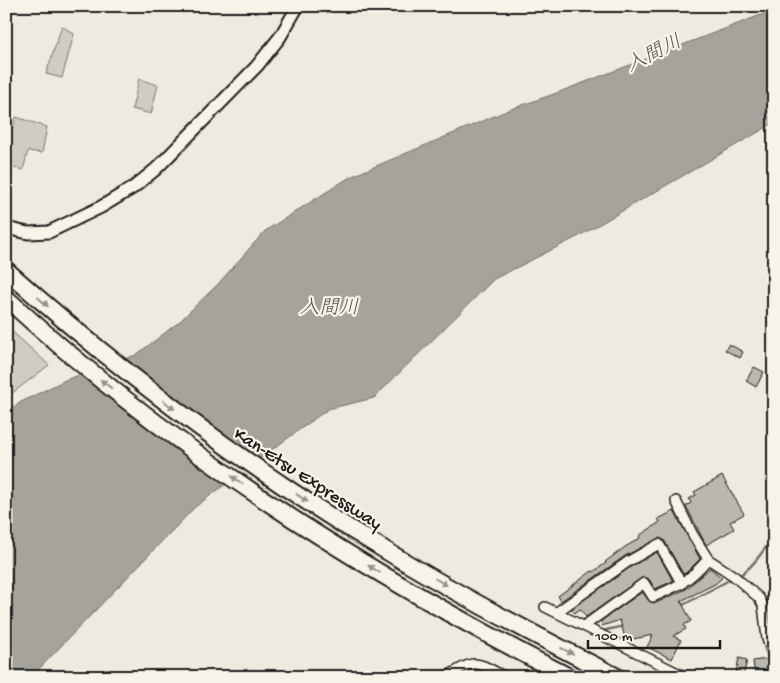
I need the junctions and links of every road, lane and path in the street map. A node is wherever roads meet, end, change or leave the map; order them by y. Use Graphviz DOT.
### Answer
graph roads {
  1 [pos="298,6"];
  2 [pos="6,228"];
  3 [pos="6,270"];
  4 [pos="6,298"];
  5 [pos="676,501"];
  6 [pos="708,559"];
  7 [pos="682,584"];
  8 [pos="545,607"];
  9 [pos="557,612"];
  10 [pos="584,626"];
  11 [pos="774,660"];
  12 [pos="446,677"];
  13 [pos="505,677"];
  14 [pos="570,677"];
  15 [pos="616,677"];
  16 [pos="686,677"];
  1 -- 2 [label="street"];
  3 -- 15 [label="highway, Kan-Etsu Expressway, one-way"];
  14 -- 4 [label="highway, one-way"];
  5 -- 6 [label="street"];
  6 -- 7 [label="street"];
  6 -- 11 [label="street"];
  7 -- 9 [label="street"];
  7 -- 10 [label="street"];
  8 -- 9 [label="street"];
  9 -- 10 [label="street"];
  10 -- 16 [label="street"];
  12 -- 13 [label="street"];
}
